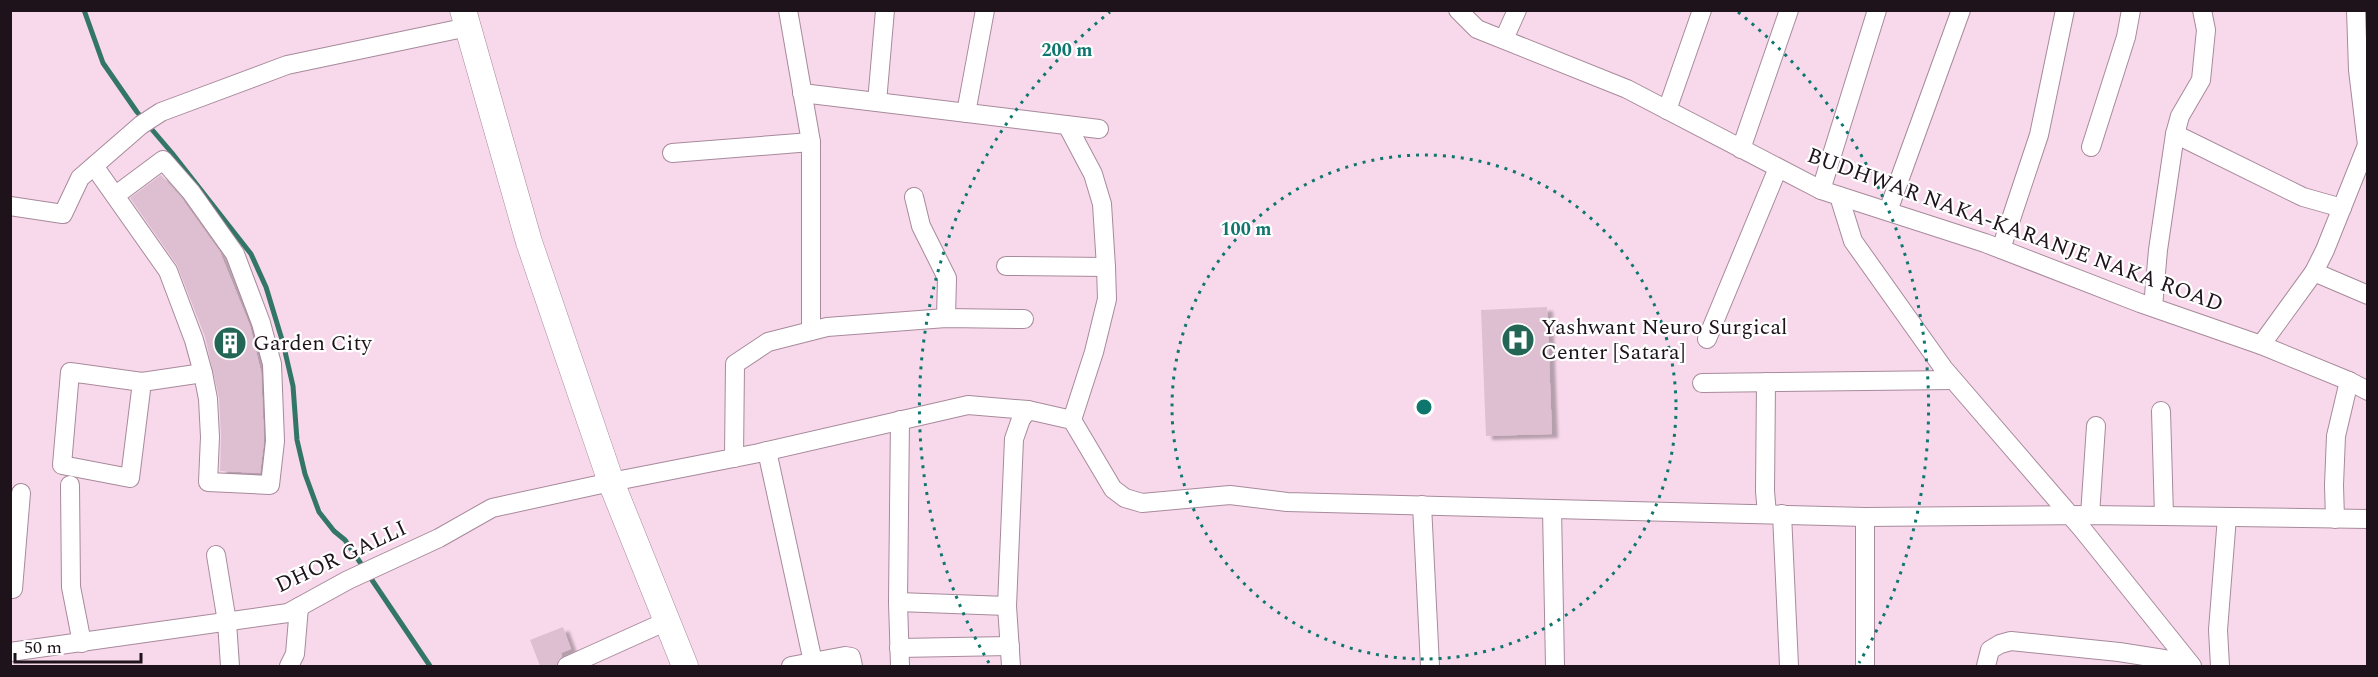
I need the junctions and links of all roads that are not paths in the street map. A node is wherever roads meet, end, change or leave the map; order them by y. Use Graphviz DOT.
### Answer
graph roads {
  1 [pos="788,10"];
  2 [pos="885,10"];
  3 [pos="985,10"];
  4 [pos="1458,10"];
  5 [pos="1517,10"];
  6 [pos="1702,10"];
  7 [pos="1789,10"];
  8 [pos="1877,10"];
  9 [pos="1961,10"];
  10 [pos="2065,10"];
  11 [pos="2131,10"];
  12 [pos="2202,10"];
  13 [pos="2356,10"];
  14 [pos="465,19"];
  15 [pos="1504,39"];
  16 [pos="802,93"];
  17 [pos="877,102"];
  18 [pos="1667,110"];
  19 [pos="966,113"];
  20 [pos="1067,125"];
  21 [pos="1099,129"];
  22 [pos="2175,134"];
  23 [pos="811,142"];
  24 [pos="2367,145"];
  25 [pos="2091,147"];
  26 [pos="1742,148"];
  27 [pos="672,153"];
  28 [pos="94,166"];
  29 [pos="1778,168"];
  30 [pos="1821,190"];
  31 [pos="116,195"];
  32 [pos="1839,196"];
  33 [pos="914,197"];
  34 [pos="10,206"];
  35 [pos="2342,208"];
  36 [pos="1888,211"];
  37 [pos="2001,249"];
  38 [pos="1006,266"];
  39 [pos="1106,267"];
  40 [pos="2314,272"];
  41 [pos="2367,294"];
  42 [pos="2153,307"];
  43 [pos="946,318"];
  44 [pos="1024,319"];
  45 [pos="811,331"];
  46 [pos="1707,339"];
  47 [pos="2261,345"];
  48 [pos="203,373"];
  49 [pos="1953,380"];
  50 [pos="2349,381"];
  51 [pos="142,382"];
  52 [pos="1766,382"];
  53 [pos="1702,383"];
  54 [pos="2367,391"];
  55 [pos="1028,410"];
  56 [pos="2161,411"];
  57 [pos="900,420"];
  58 [pos="1072,420"];
  59 [pos="2096,426"];
  60 [pos="767,451"];
  61 [pos="734,458"];
  62 [pos="611,482"];
  63 [pos="70,485"];
  64 [pos="21,493"];
  65 [pos="1422,506"];
  66 [pos="1552,508"];
  67 [pos="1775,514"];
  68 [pos="2070,515"];
  69 [pos="2090,515"];
  70 [pos="2164,516"];
  71 [pos="1865,517"];
  72 [pos="2227,517"];
  73 [pos="2335,519"];
  74 [pos="2367,519"];
  75 [pos="216,555"];
  76 [pos="10,589"];
  77 [pos="898,602"];
  78 [pos="1007,606"];
  79 [pos="299,607"];
  80 [pos="667,621"];
  81 [pos="227,622"];
  82 [pos="82,643"];
  83 [pos="1010,646"];
  84 [pos="899,648"];
  85 [pos="10,652"];
  86 [pos="2135,660"];
  87 [pos="813,662"];
  88 [pos="2191,665"];
  89 [pos="230,666"];
  90 [pos="290,666"];
  91 [pos="567,666"];
  92 [pos="685,666"];
  93 [pos="791,666"];
  94 [pos="853,666"];
  95 [pos="900,666"];
  96 [pos="1011,666"];
  97 [pos="1430,666"];
  98 [pos="1555,666"];
  99 [pos="1789,666"];
  100 [pos="1864,666"];
  101 [pos="1986,666"];
  102 [pos="2220,666"];
  1 -- 16 [label="street"];
  2 -- 17 [label="street"];
  3 -- 19 [label="street"];
  4 -- 15 [label="street, BUDHWAR NAKA-KARANJE NAKA ROAD"];
  5 -- 15 [label="street"];
  6 -- 18 [label="street"];
  7 -- 26 [label="street"];
  8 -- 30 [label="street"];
  9 -- 36 [label="street"];
  10 -- 37 [label="street"];
  11 -- 25 [label="street"];
  12 -- 22 [label="street"];
  13 -- 24 [label="street"];
  14 -- 28 [label="street"];
  14 -- 62 [label="main road"];
  15 -- 18 [label="street, BUDHWAR NAKA-KARANJE NAKA ROAD"];
  16 -- 17 [label="street"];
  16 -- 23 [label="street"];
  17 -- 19 [label="street"];
  18 -- 26 [label="street, BUDHWAR NAKA-KARANJE NAKA ROAD"];
  19 -- 20 [label="street"];
  20 -- 21 [label="street"];
  20 -- 39 [label="street"];
  22 -- 35 [label="street"];
  22 -- 42 [label="street"];
  23 -- 27 [label="street"];
  23 -- 45 [label="street"];
  24 -- 35 [label="street"];
  26 -- 29 [label="street, BUDHWAR NAKA-KARANJE NAKA ROAD"];
  28 -- 31 [label="street"];
  28 -- 34 [label="street"];
  29 -- 30 [label="street, BUDHWAR NAKA-KARANJE NAKA ROAD"];
  29 -- 46 [label="street"];
  30 -- 32 [label="street, BUDHWAR NAKA-KARANJE NAKA ROAD"];
  31 -- 48 [label="street"];
  31 -- 48 [label="street"];
  32 -- 36 [label="street, BUDHWAR NAKA-KARANJE NAKA ROAD"];
  32 -- 49 [label="street"];
  33 -- 43 [label="street"];
  35 -- 40 [label="street"];
  36 -- 37 [label="street, BUDHWAR NAKA-KARANJE NAKA ROAD"];
  37 -- 42 [label="street, BUDHWAR NAKA-KARANJE NAKA ROAD"];
  38 -- 39 [label="street"];
  39 -- 58 [label="street"];
  40 -- 41 [label="street"];
  40 -- 47 [label="street"];
  42 -- 47 [label="street, BUDHWAR NAKA-KARANJE NAKA ROAD"];
  43 -- 44 [label="street"];
  43 -- 45 [label="street"];
  45 -- 61 [label="street"];
  47 -- 50 [label="street, BUDHWAR NAKA-KARANJE NAKA ROAD"];
  48 -- 51 [label="street"];
  49 -- 52 [label="street"];
  49 -- 68 [label="street"];
  50 -- 54 [label="street, BUDHWAR NAKA-KARANJE NAKA ROAD"];
  50 -- 73 [label="street"];
  51 -- 51 [label="street"];
  52 -- 53 [label="street"];
  52 -- 67 [label="street"];
  55 -- 57 [label="street, DHOR GALLI"];
  55 -- 58 [label="street, DHOR GALLI"];
  55 -- 78 [label="street"];
  56 -- 70 [label="street"];
  57 -- 60 [label="street, DHOR GALLI"];
  57 -- 77 [label="street"];
  58 -- 65 [label="street"];
  59 -- 69 [label="street"];
  60 -- 61 [label="street, DHOR GALLI"];
  60 -- 87 [label="street"];
  61 -- 62 [label="street, DHOR GALLI"];
  62 -- 79 [label="street, DHOR GALLI"];
  62 -- 80 [label="main road"];
  63 -- 82 [label="street"];
  64 -- 76 [label="street"];
  65 -- 66 [label="street"];
  65 -- 97 [label="street"];
  66 -- 67 [label="street"];
  66 -- 98 [label="street"];
  67 -- 71 [label="street"];
  67 -- 99 [label="street"];
  68 -- 69 [label="street"];
  68 -- 71 [label="street"];
  68 -- 88 [label="street"];
  69 -- 70 [label="street"];
  70 -- 72 [label="street"];
  71 -- 100 [label="street"];
  72 -- 73 [label="street"];
  72 -- 102 [label="street"];
  73 -- 74 [label="street"];
  75 -- 81 [label="street"];
  77 -- 78 [label="street"];
  77 -- 84 [label="street"];
  78 -- 83 [label="street"];
  79 -- 81 [label="street, DHOR GALLI"];
  79 -- 90 [label="street"];
  80 -- 91 [label="street"];
  80 -- 92 [label="main road"];
  81 -- 82 [label="street, DHOR GALLI"];
  81 -- 89 [label="street"];
  82 -- 85 [label="street, DHOR GALLI"];
  83 -- 84 [label="street"];
  83 -- 96 [label="street"];
  84 -- 95 [label="street"];
  86 -- 88 [label="street"];
  86 -- 101 [label="street"];
  87 -- 93 [label="street"];
  87 -- 94 [label="street"];
}
